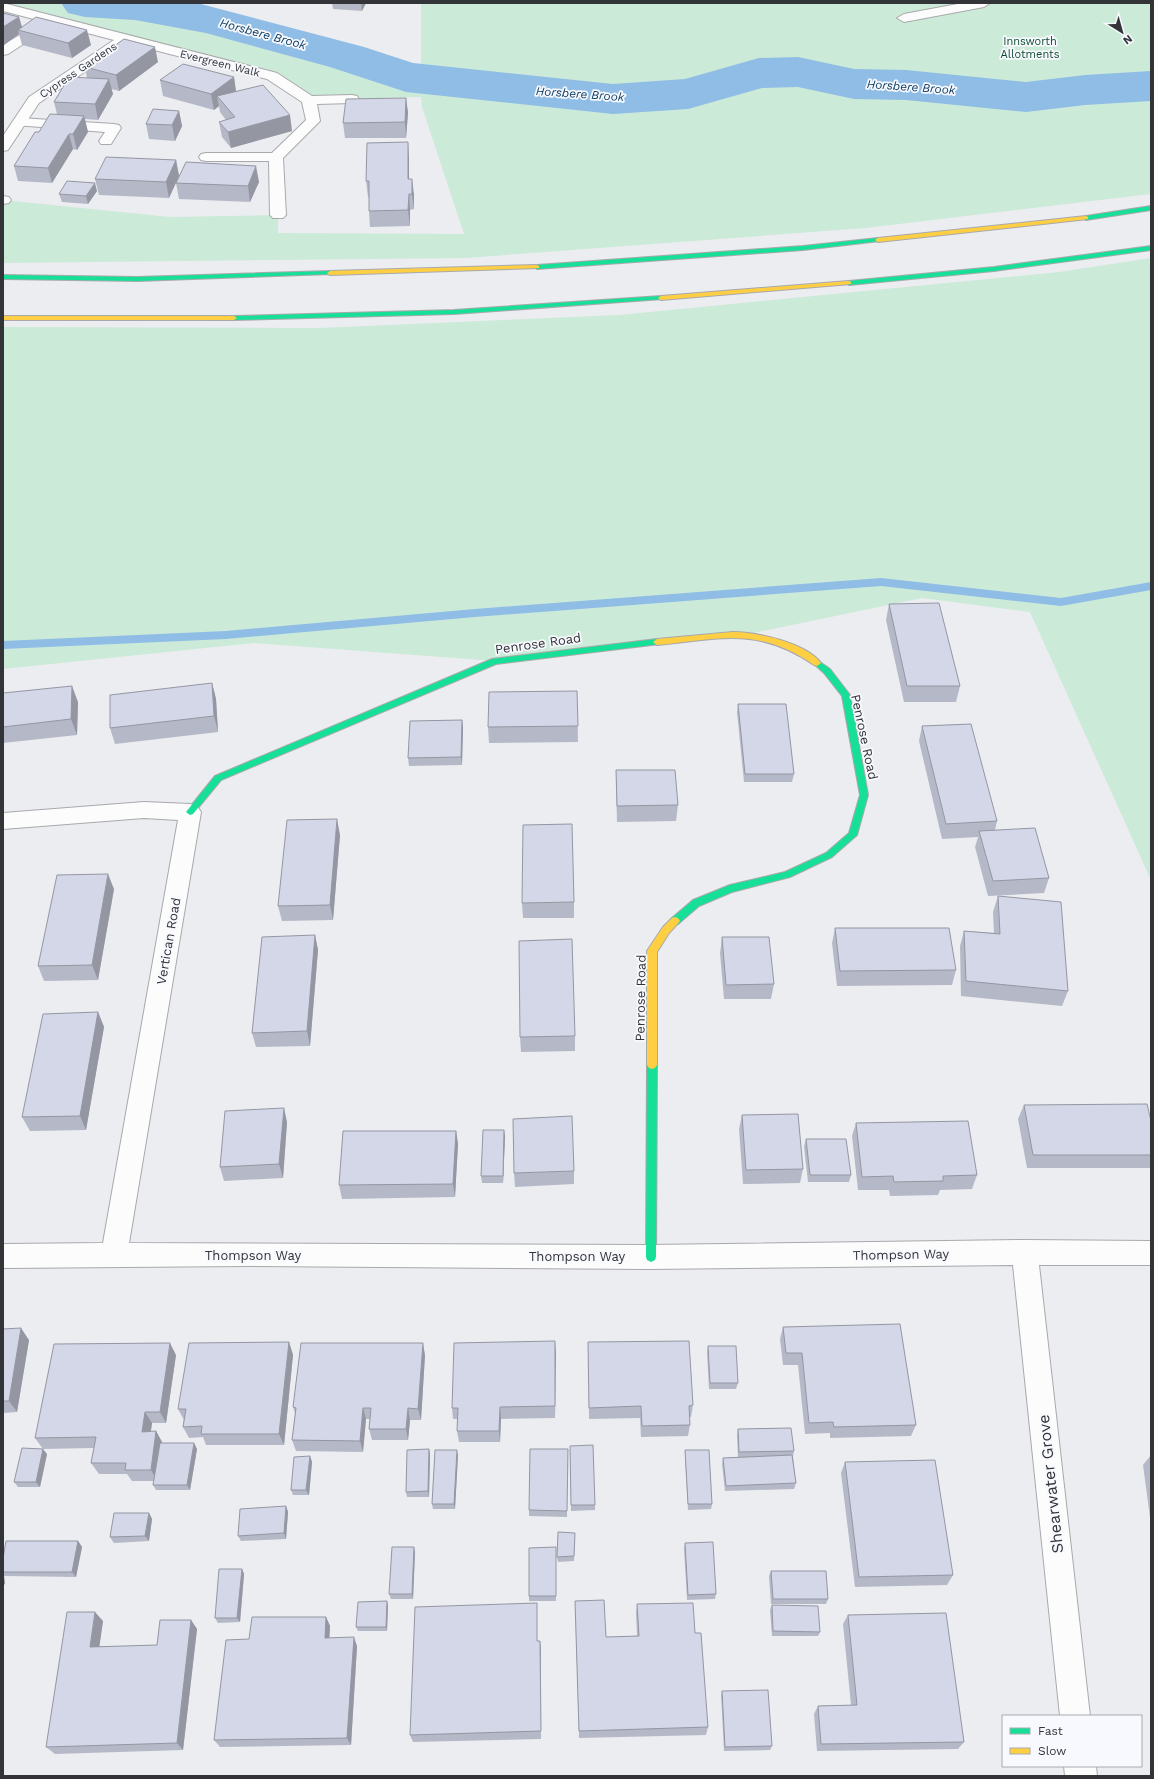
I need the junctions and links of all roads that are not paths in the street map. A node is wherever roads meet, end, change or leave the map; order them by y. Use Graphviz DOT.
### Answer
graph roads {
  1 [pos="984,3"];
  2 [pos="3,8"];
  3 [pos="904,18"];
  4 [pos="51,20"];
  5 [pos="124,39"];
  6 [pos="3,51"];
  7 [pos="352,98"];
  8 [pos="309,100"];
  9 [pos="20,122"];
  10 [pos="106,141"];
  11 [pos="3,147"];
  12 [pos="206,157"];
  13 [pos="276,157"];
  14 [pos="1151,208"];
  15 [pos="278,215"];
  16 [pos="1151,248"];
  17 [pos="3,277"];
  18 [pos="3,318"];
  19 [pos="190,812"];
  20 [pos="3,822"];
  21 [pos="1025,1252"];
  22 [pos="1151,1253"];
  23 [pos="114,1254"];
  24 [pos="3,1256"];
  25 [pos="651,1256"];
  26 [pos="1075,1715"];
  1 -- 3 [label="street"];
  2 -- 4 [label="street, Cypress Gardens"];
  4 -- 5 [label="street, Cypress Gardens"];
  4 -- 6 [label="street"];
  5 -- 8 [label="street, Evergreen Walk"];
  5 -- 9 [label="street, Cypress Gardens"];
  7 -- 8 [label="street"];
  8 -- 13 [label="street"];
  9 -- 10 [label="street"];
  9 -- 11 [label="street, Cypress Gardens"];
  12 -- 13 [label="street"];
  13 -- 15 [label="street"];
  14 -- 17 [label="main road"];
  16 -- 18 [label="main road"];
  19 -- 20 [label="street"];
  19 -- 23 [label="street, Vertican Road"];
  19 -- 25 [label="main road, Penrose Road"];
  21 -- 22 [label="street, Thompson Way"];
  21 -- 25 [label="street, Thompson Way"];
  21 -- 26 [label="street, Shearwater Grove"];
  23 -- 24 [label="street, Thompson Way"];
  23 -- 25 [label="street, Thompson Way"];
}
